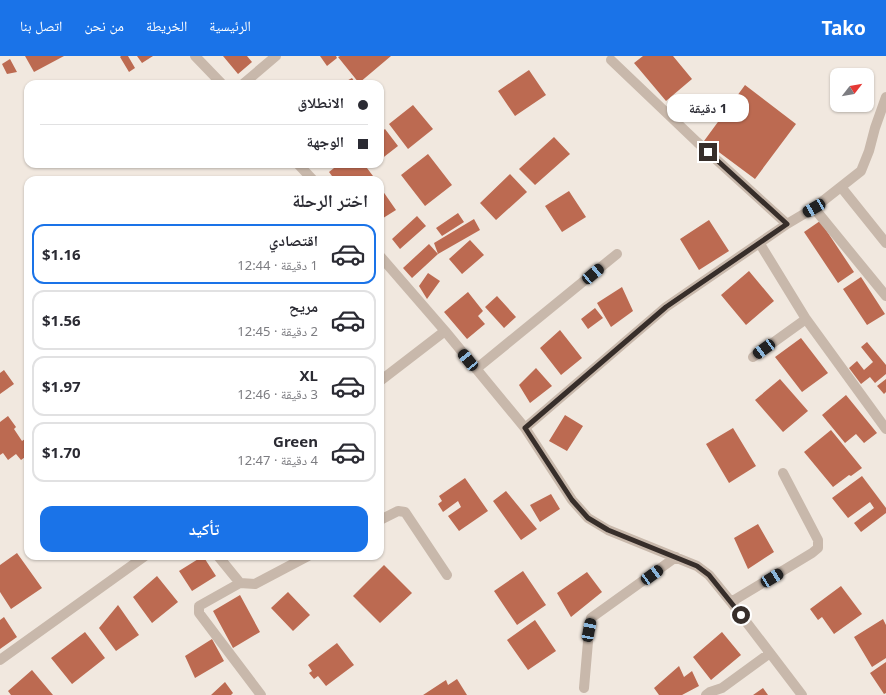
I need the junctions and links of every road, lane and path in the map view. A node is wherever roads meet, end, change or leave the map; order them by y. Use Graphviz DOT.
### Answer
graph roads {
  1 [pos="195,56"];
  2 [pos="276,56"];
  3 [pos="612,60"];
  4 [pos="218,80"];
  5 [pos="248,80"];
  6 [pos="886,97"];
  7 [pos="302,168"];
  8 [pos="309,176"];
  9 [pos="842,187"];
  10 [pos="814,208"];
  11 [pos="787,224"];
  12 [pos="886,243"];
  13 [pos="760,244"];
  14 [pos="617,254"];
  15 [pos="384,261"];
  16 [pos="886,296"];
  17 [pos="806,319"];
  18 [pos="445,331"];
  19 [pos="753,357"];
  20 [pos="476,369"];
  21 [pos="384,378"];
  22 [pos="525,428"];
  23 [pos="886,429"];
  24 [pos="783,473"];
  25 [pos="384,518"];
  26 [pos="676,558"];
  27 [pos="139,560"];
  28 [pos="221,560"];
  29 [pos="300,560"];
  30 [pos="447,575"];
  31 [pos="240,583"];
  32 [pos="731,602"];
  33 [pos="770,653"];
  34 [pos="0,660"];
  35 [pos="584,688"];
  36 [pos="259,694"];
  37 [pos="706,695"];
  38 [pos="802,695"];
  1 -- 4 [label="street"];
  2 -- 5 [label="street"];
  3 -- 11 [label="street"];
  6 -- 9 [label="street"];
  7 -- 8 [label="street"];
  9 -- 10 [label="street"];
  9 -- 12 [label="street"];
  10 -- 11 [label="street"];
  10 -- 16 [label="street"];
  11 -- 13 [label="street"];
  13 -- 17 [label="street"];
  13 -- 22 [label="street"];
  14 -- 20 [label="street"];
  15 -- 18 [label="street"];
  17 -- 19 [label="street"];
  17 -- 23 [label="street"];
  18 -- 20 [label="street"];
  18 -- 21 [label="street"];
  20 -- 22 [label="street"];
  22 -- 26 [label="street"];
  24 -- 32 [label="street"];
  25 -- 30 [label="street"];
  26 -- 32 [label="street"];
  26 -- 35 [label="street"];
  27 -- 34 [label="street"];
  28 -- 31 [label="street"];
  29 -- 31 [label="street"];
  31 -- 36 [label="street"];
  32 -- 33 [label="street"];
  33 -- 37 [label="street"];
  33 -- 38 [label="street"];
}
